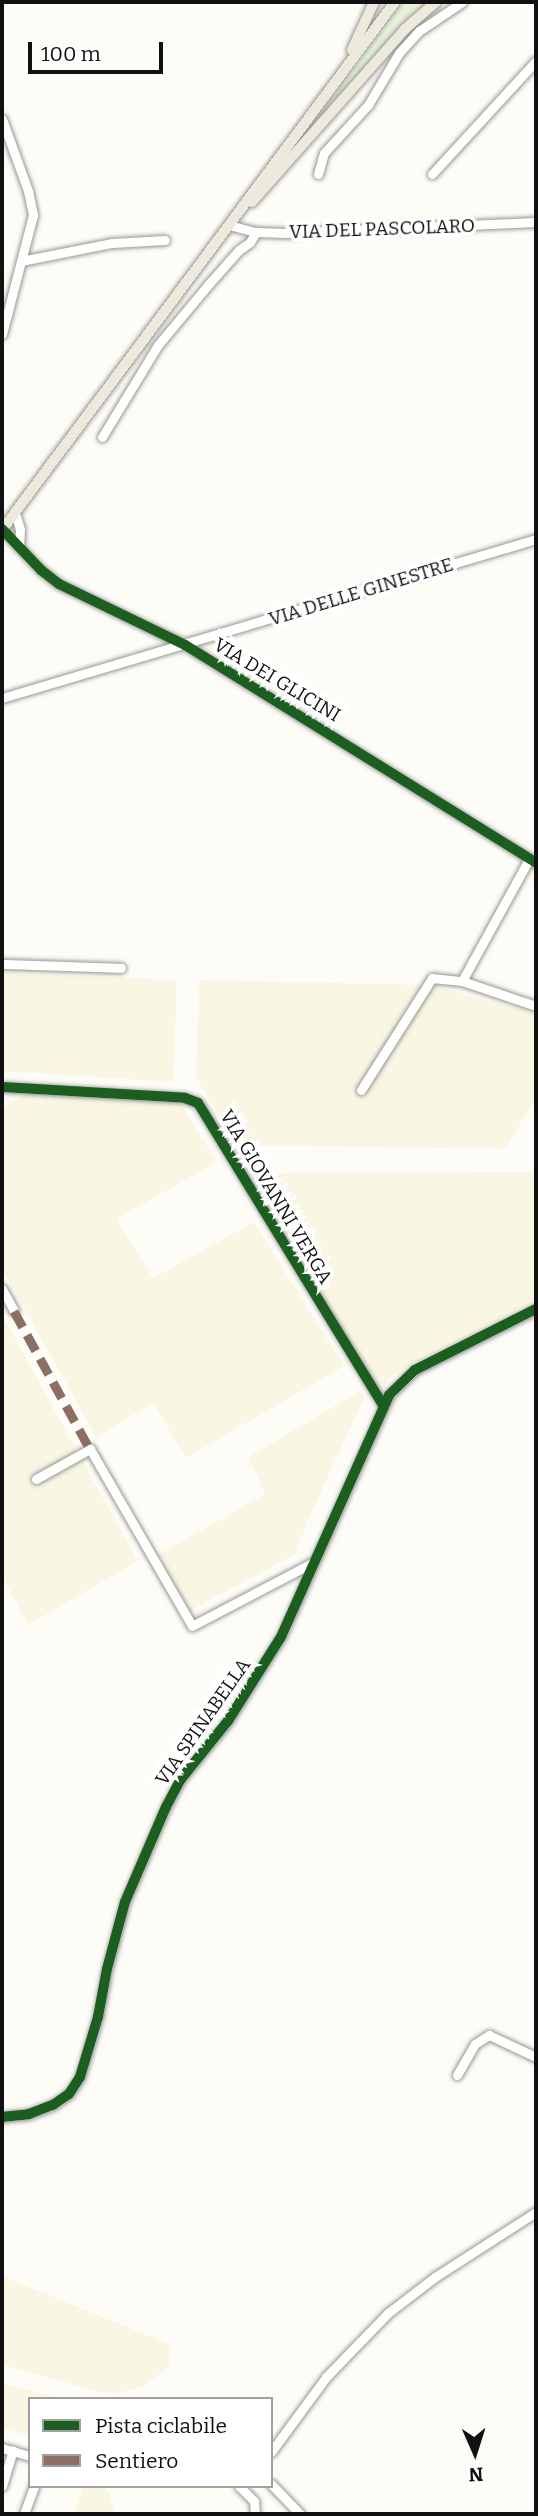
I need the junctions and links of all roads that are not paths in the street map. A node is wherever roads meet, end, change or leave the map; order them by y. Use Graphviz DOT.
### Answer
graph roads {
  1 [pos="374,2"];
  2 [pos="395,2"];
  3 [pos="436,2"];
  4 [pos="462,2"];
  5 [pos="536,61"];
  6 [pos="331,89"];
  7 [pos="2,119"];
  8 [pos="318,174"];
  9 [pos="432,174"];
  10 [pos="232,222"];
  11 [pos="536,222"];
  12 [pos="256,232"];
  13 [pos="165,240"];
  14 [pos="21,261"];
  15 [pos="2,334"];
  16 [pos="144,338"];
  17 [pos="155,350"];
  18 [pos="102,437"];
  19 [pos="15,513"];
  20 [pos="3,527"];
  21 [pos="536,539"];
  22 [pos="19,547"];
  23 [pos="185,645"];
  24 [pos="2,698"];
  25 [pos="533,861"];
  26 [pos="2,964"];
  27 [pos="121,968"];
  28 [pos="462,981"];
  29 [pos="536,1006"];
  30 [pos="2,1087"];
  31 [pos="361,1090"];
  32 [pos="2,1289"];
  33 [pos="536,1309"];
  34 [pos="14,1311"];
  35 [pos="384,1406"];
  36 [pos="36,1479"];
  37 [pos="314,1562"];
  38 [pos="536,2057"];
  39 [pos="457,2075"];
  40 [pos="2,2117"];
  41 [pos="536,2213"];
  42 [pos="2,2448"];
  43 [pos="273,2449"];
  44 [pos="13,2451"];
  45 [pos="28,2455"];
  46 [pos="2,2486"];
  47 [pos="273,2486"];
  48 [pos="33,2488"];
  49 [pos="241,2488"];
  50 [pos="24,2514"];
  51 [pos="255,2514"];
  52 [pos="300,2514"];
  1 -- 6 [label="main road"];
  2 -- 6 [label="main road"];
  3 -- 10 [label="main road"];
  4 -- 8 [label="street"];
  5 -- 9 [label="street"];
  6 -- 10 [label="main road"];
  7 -- 14 [label="street"];
  10 -- 12 [label="street, VIA DEL PASCOLARO"];
  10 -- 16 [label="main road"];
  11 -- 12 [label="street, VIA DEL PASCOLARO"];
  12 -- 17 [label="street"];
  13 -- 14 [label="street"];
  14 -- 15 [label="street"];
  16 -- 17 [label="street"];
  16 -- 19 [label="main road"];
  17 -- 18 [label="street"];
  19 -- 20 [label="main road"];
  19 -- 22 [label="street"];
  20 -- 22 [label="street, VIA DEI GLICINI"];
  21 -- 23 [label="street, VIA DELLE GINESTRE"];
  22 -- 23 [label="street, VIA DEI GLICINI"];
  23 -- 24 [label="street, VIA DELLE GINESTRE"];
  23 -- 25 [label="street, VIA DEI GLICINI"];
  25 -- 28 [label="street"];
  26 -- 27 [label="street"];
  28 -- 29 [label="street"];
  28 -- 31 [label="street"];
  30 -- 35 [label="street, VIA GIOVANNI VERGA"];
  32 -- 34 [label="street"];
  33 -- 35 [label="street, VIA SPINABELLA"];
  35 -- 37 [label="street, VIA SPINABELLA"];
  36 -- 37 [label="street"];
  37 -- 40 [label="street, VIA SPINABELLA"];
  38 -- 39 [label="street"];
  41 -- 43 [label="street"];
  42 -- 44 [label="street"];
  44 -- 45 [label="street"];
  44 -- 46 [label="street"];
  47 -- 52 [label="street"];
  48 -- 50 [label="street"];
  49 -- 51 [label="street"];
}
